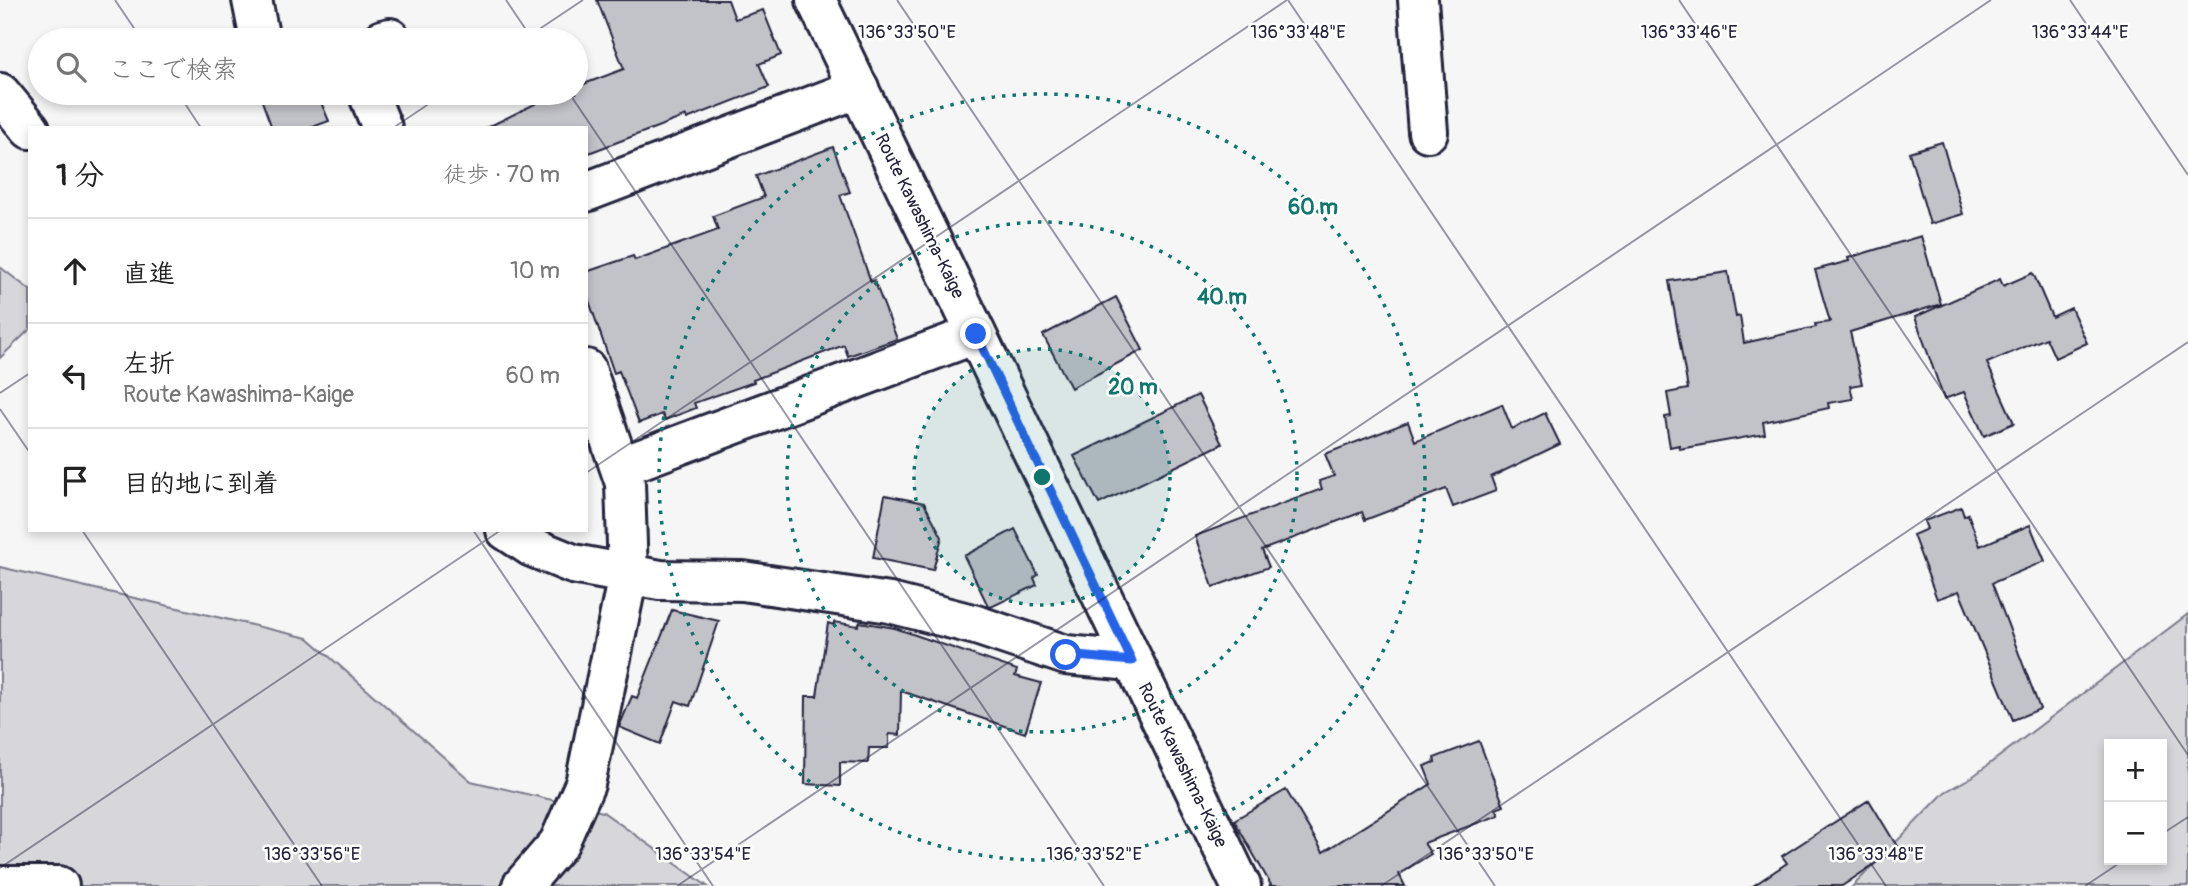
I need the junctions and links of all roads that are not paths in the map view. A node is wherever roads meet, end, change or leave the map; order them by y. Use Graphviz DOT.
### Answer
graph roads {
  1 [pos="252,0"];
  2 [pos="817,0"];
  3 [pos="1418,0"];
  4 [pos="258,28"];
  5 [pos="859,88"];
  6 [pos="0,93"];
  7 [pos="373,105"];
  8 [pos="381,126"];
  9 [pos="28,127"];
  10 [pos="1428,132"];
  11 [pos="588,191"];
  12 [pos="976,334"];
  13 [pos="588,375"];
  14 [pos="620,467"];
  15 [pos="509,532"];
  16 [pos="628,575"];
  17 [pos="1132,661"];
  18 [pos="0,886"];
  19 [pos="59,886"];
  20 [pos="523,886"];
  21 [pos="1241,886"];
  1 -- 4 [label="street"];
  2 -- 5 [label="street, Route Kawashima-Kaige"];
  3 -- 10 [label="street"];
  5 -- 11 [label="street"];
  5 -- 12 [label="street, Route Kawashima-Kaige"];
  6 -- 9 [label="street"];
  7 -- 8 [label="street"];
  12 -- 14 [label="street"];
  12 -- 17 [label="street, Route Kawashima-Kaige"];
  13 -- 14 [label="street"];
  14 -- 16 [label="street"];
  15 -- 16 [label="street"];
  16 -- 17 [label="street"];
  16 -- 20 [label="street"];
  17 -- 21 [label="street, Route Kawashima-Kaige"];
  18 -- 19 [label="street"];
}
